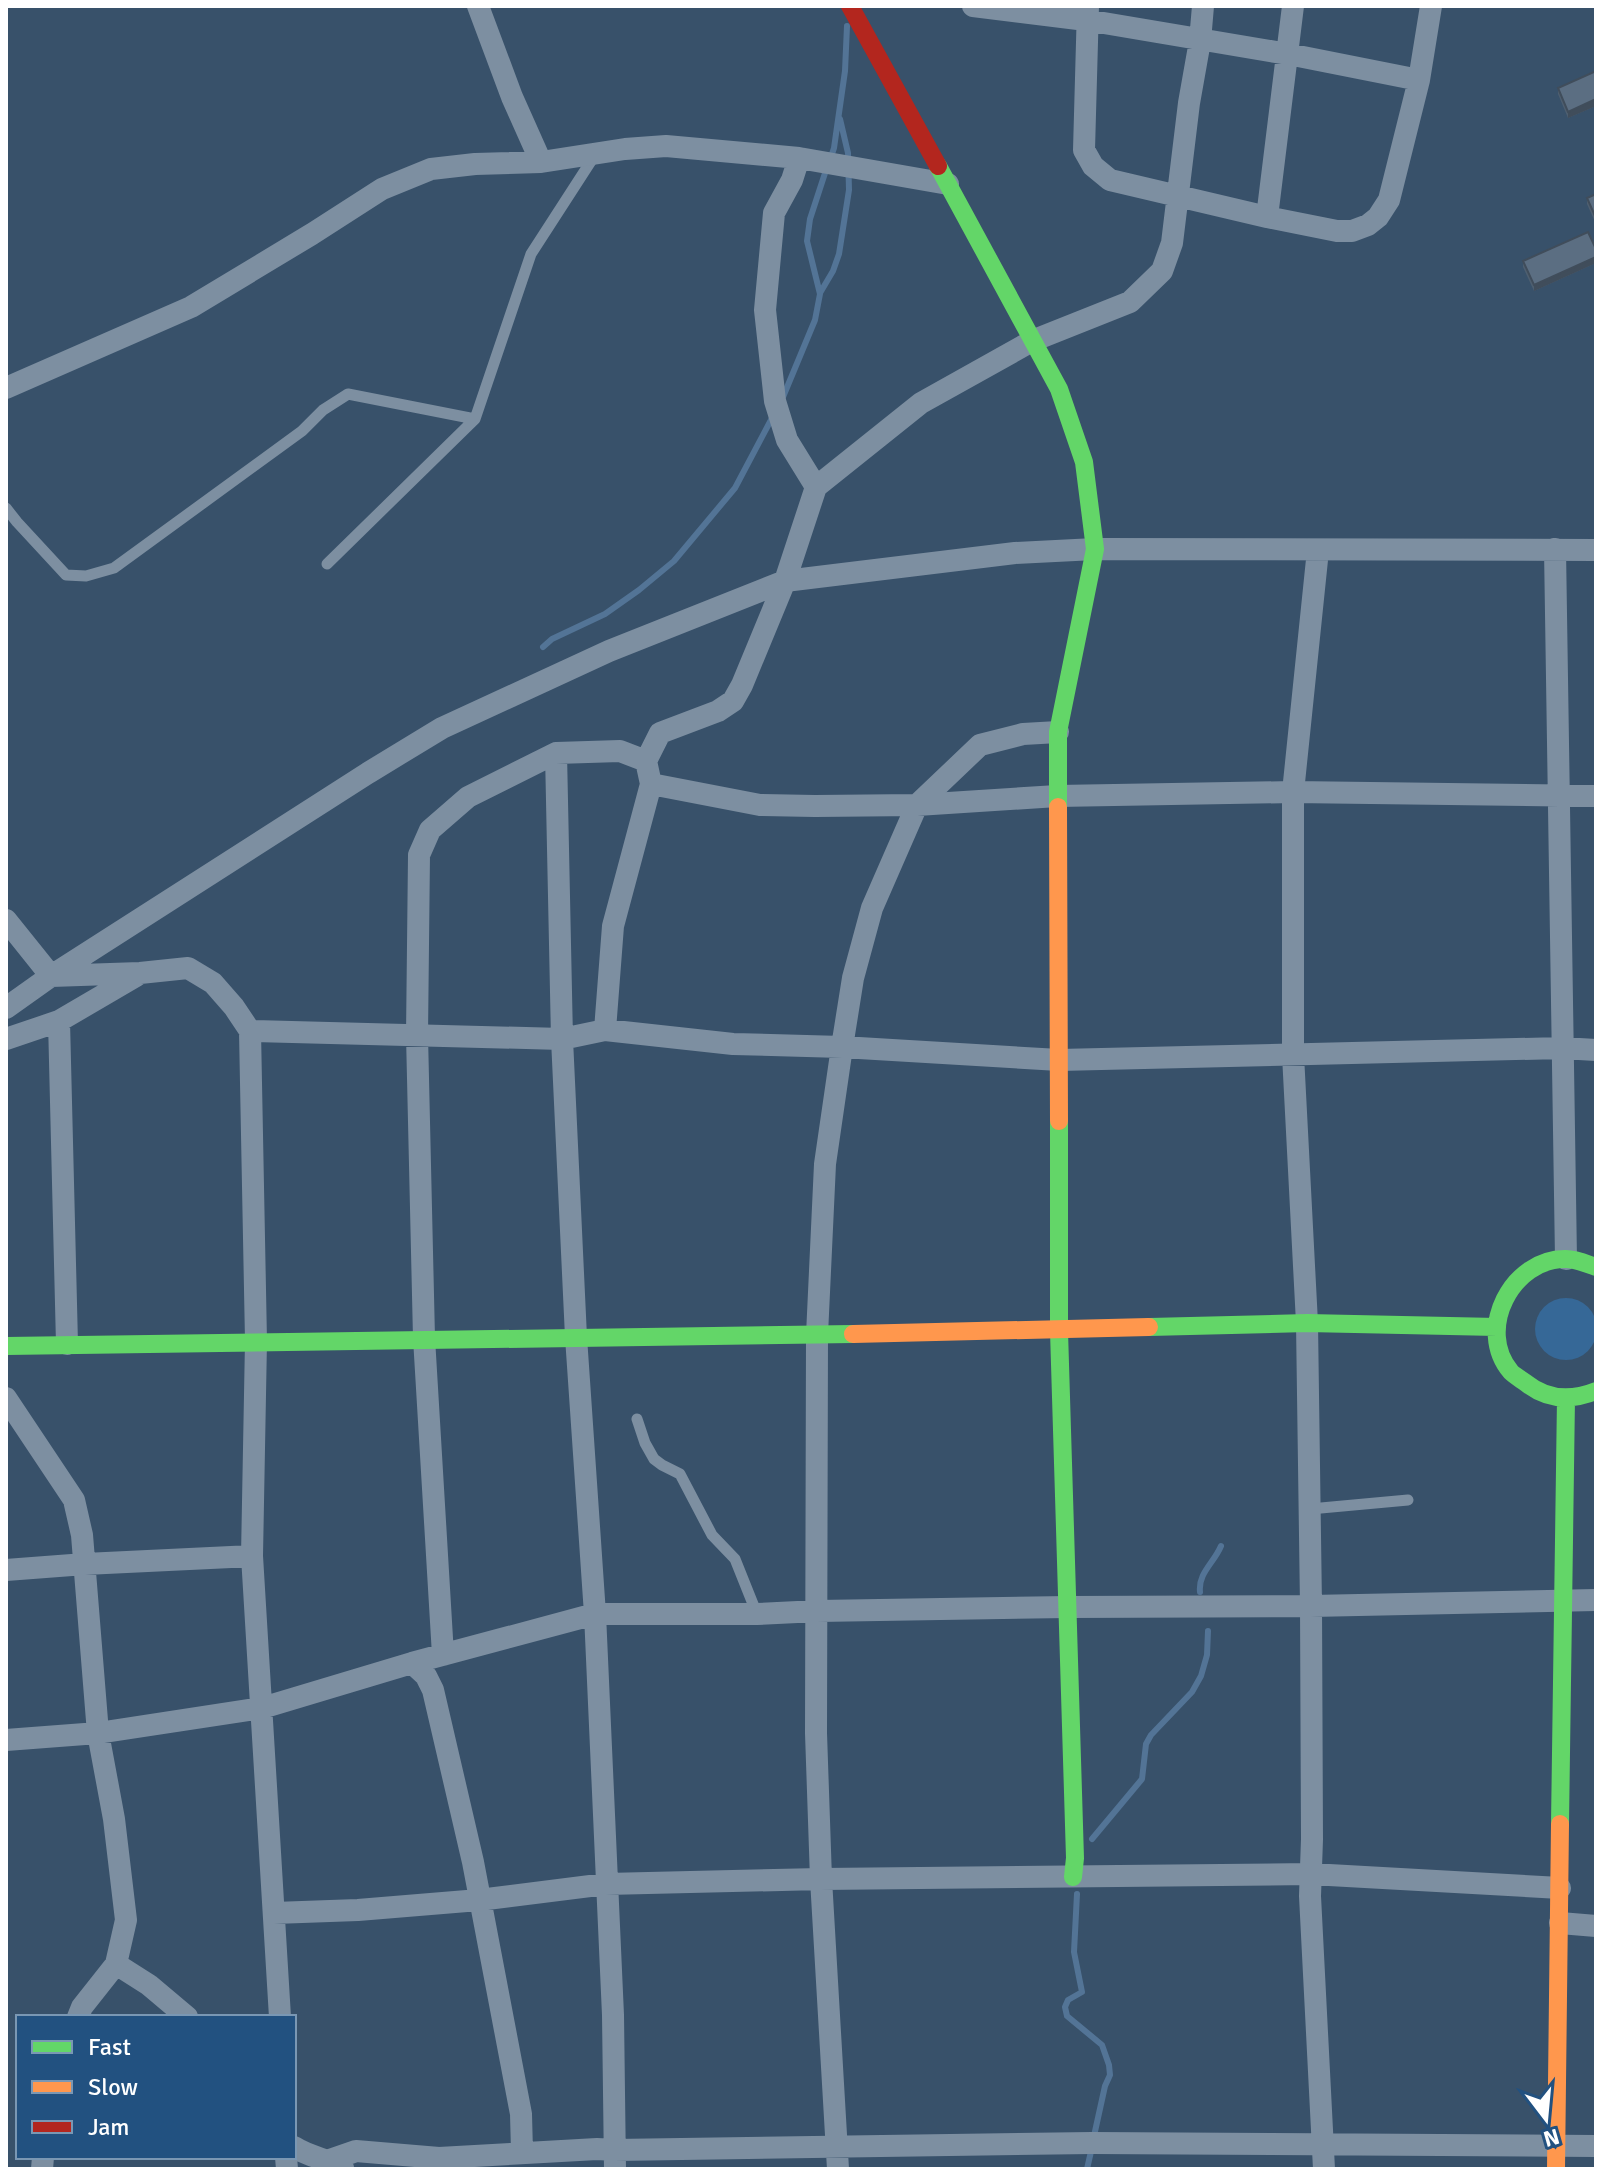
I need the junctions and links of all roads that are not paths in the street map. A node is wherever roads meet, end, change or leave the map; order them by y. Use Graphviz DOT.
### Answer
graph roads {
  1 [pos="478,6"];
  2 [pos="850,6"];
  3 [pos="979,6"];
  4 [pos="1203,6"];
  5 [pos="1293,6"];
  6 [pos="1431,6"];
  7 [pos="1087,13"];
  8 [pos="1200,41"];
  9 [pos="1288,54"];
  10 [pos="1419,80"];
  11 [pos="595,153"];
  12 [pos="799,158"];
  13 [pos="541,162"];
  14 [pos="948,184"];
  15 [pos="1178,196"];
  16 [pos="1267,217"];
  17 [pos="1032,341"];
  18 [pos="6,388"];
  19 [pos="475,419"];
  20 [pos="816,487"];
  21 [pos="6,508"];
  22 [pos="1095,549"];
  23 [pos="1555,549"];
  24 [pos="1318,550"];
  25 [pos="1596,550"];
  26 [pos="327,564"];
  27 [pos="785,581"];
  28 [pos="1058,732"];
  29 [pos="556,753"];
  30 [pos="646,761"];
  31 [pos="651,784"];
  32 [pos="1293,792"];
  33 [pos="1558,794"];
  34 [pos="1057,796"];
  35 [pos="1596,796"];
  36 [pos="917,805"];
  37 [pos="6,920"];
  38 [pos="140,973"];
  39 [pos="51,976"];
  40 [pos="6,1008"];
  41 [pos="59,1021"];
  42 [pos="605,1030"];
  43 [pos="250,1031"];
  44 [pos="417,1035"];
  45 [pos="6,1039"];
  46 [pos="562,1039"];
  47 [pos="842,1047"];
  48 [pos="1562,1048"];
  49 [pos="1596,1050"];
  50 [pos="1293,1055"];
  51 [pos="1059,1060"];
  52 [pos="1566,1259"];
  53 [pos="1596,1267"];
  54 [pos="1307,1323"];
  55 [pos="1497,1327"];
  56 [pos="1059,1331"];
  57 [pos="817,1335"];
  58 [pos="576,1337"];
  59 [pos="424,1338"];
  60 [pos="256,1341"];
  61 [pos="67,1344"];
  62 [pos="6,1346"];
  63 [pos="1596,1391"];
  64 [pos="6,1398"];
  65 [pos="1566,1398"];
  66 [pos="637,1419"];
  67 [pos="1408,1500"];
  68 [pos="1310,1509"];
  69 [pos="252,1556"];
  70 [pos="85,1564"];
  71 [pos="6,1570"];
  72 [pos="1564,1600"];
  73 [pos="1596,1600"];
  74 [pos="1311,1606"];
  75 [pos="1068,1607"];
  76 [pos="818,1611"];
  77 [pos="595,1614"];
  78 [pos="757,1614"];
  79 [pos="440,1656"];
  80 [pos="412,1663"];
  81 [pos="433,1690"];
  82 [pos="262,1708"];
  83 [pos="98,1733"];
  84 [pos="6,1740"];
  85 [pos="1311,1874"];
  86 [pos="1073,1877"];
  87 [pos="821,1879"];
  88 [pos="606,1884"];
  89 [pos="1560,1888"];
  90 [pos="479,1900"];
  91 [pos="274,1913"];
  92 [pos="1560,1923"];
  93 [pos="1596,1926"];
  94 [pos="116,1964"];
  95 [pos="79,2015"];
  96 [pos="185,2015"];
  97 [pos="280,2015"];
  98 [pos="1323,2146"];
  99 [pos="1557,2146"];
  100 [pos="1596,2146"];
  101 [pos="296,2148"];
  102 [pos="522,2152"];
  103 [pos="838,2158"];
  104 [pos="615,2160"];
  105 [pos="337,2165"];
  106 [pos="1324,2169"];
  107 [pos="1556,2169"];
  1 -- 13 [label="street"];
  2 -- 14 [label="street"];
  3 -- 7 [label="street"];
  4 -- 8 [label="street"];
  5 -- 9 [label="street"];
  6 -- 10 [label="street"];
  7 -- 8 [label="street"];
  7 -- 15 [label="street"];
  8 -- 9 [label="street"];
  8 -- 15 [label="street"];
  9 -- 10 [label="street"];
  9 -- 16 [label="street"];
  10 -- 16 [label="street"];
  11 -- 12 [label="street"];
  11 -- 13 [label="street"];
  11 -- 19 [label="lane"];
  12 -- 14 [label="street"];
  12 -- 20 [label="street"];
  13 -- 18 [label="street"];
  14 -- 17 [label="street"];
  15 -- 16 [label="street"];
  15 -- 17 [label="street"];
  17 -- 20 [label="street"];
  17 -- 22 [label="street"];
  19 -- 21 [label="lane"];
  19 -- 26 [label="lane"];
  20 -- 27 [label="street"];
  22 -- 24 [label="street"];
  22 -- 27 [label="street"];
  22 -- 28 [label="street"];
  23 -- 24 [label="street"];
  23 -- 25 [label="street"];
  23 -- 33 [label="street"];
  24 -- 32 [label="street"];
  27 -- 30 [label="street"];
  27 -- 39 [label="street"];
  28 -- 34 [label="street"];
  28 -- 36 [label="street"];
  29 -- 30 [label="street"];
  29 -- 44 [label="street"];
  29 -- 46 [label="street"];
  30 -- 31 [label="street"];
  31 -- 36 [label="street"];
  31 -- 42 [label="street"];
  32 -- 33 [label="street"];
  32 -- 34 [label="street"];
  32 -- 50 [label="street"];
  33 -- 35 [label="street"];
  33 -- 48 [label="street"];
  34 -- 36 [label="street"];
  34 -- 51 [label="street"];
  36 -- 47 [label="street"];
  37 -- 39 [label="street"];
  38 -- 39 [label="street"];
  38 -- 41 [label="street"];
  38 -- 43 [label="street"];
  39 -- 40 [label="street"];
  41 -- 45 [label="street"];
  41 -- 61 [label="street"];
  42 -- 46 [label="street"];
  42 -- 47 [label="street"];
  43 -- 44 [label="street"];
  43 -- 60 [label="street"];
  44 -- 46 [label="street"];
  44 -- 59 [label="street"];
  46 -- 58 [label="street"];
  47 -- 51 [label="street"];
  47 -- 57 [label="street"];
  48 -- 49 [label="street"];
  48 -- 50 [label="street"];
  48 -- 52 [label="street"];
  50 -- 51 [label="street"];
  50 -- 54 [label="street"];
  51 -- 56 [label="street"];
  52 -- 53 [label="street"];
  52 -- 55 [label="street"];
  54 -- 55 [label="street"];
  54 -- 56 [label="street"];
  54 -- 68 [label="street"];
  55 -- 65 [label="street"];
  56 -- 57 [label="street"];
  56 -- 75 [label="street"];
  57 -- 58 [label="street"];
  57 -- 76 [label="street"];
  58 -- 59 [label="street"];
  58 -- 77 [label="street"];
  59 -- 60 [label="street"];
  59 -- 79 [label="street"];
  60 -- 61 [label="street"];
  60 -- 69 [label="street"];
  61 -- 62 [label="street"];
  63 -- 65 [label="street"];
  64 -- 70 [label="street"];
  65 -- 72 [label="street"];
  66 -- 78 [label="lane"];
  67 -- 68 [label="lane"];
  68 -- 74 [label="street"];
  69 -- 70 [label="street"];
  69 -- 82 [label="street"];
  70 -- 71 [label="street"];
  70 -- 83 [label="street"];
  72 -- 73 [label="street"];
  72 -- 74 [label="street"];
  72 -- 89 [label="street"];
  74 -- 75 [label="street"];
  74 -- 85 [label="street"];
  75 -- 76 [label="street"];
  75 -- 86 [label="street"];
  76 -- 78 [label="street"];
  76 -- 87 [label="street"];
  77 -- 78 [label="street"];
  77 -- 79 [label="street"];
  77 -- 88 [label="street"];
  79 -- 80 [label="street"];
  79 -- 81 [label="street"];
  80 -- 81 [label="street"];
  80 -- 82 [label="street"];
  81 -- 90 [label="street"];
  82 -- 83 [label="street"];
  82 -- 91 [label="street"];
  83 -- 84 [label="street"];
  83 -- 94 [label="street"];
  85 -- 86 [label="street"];
  85 -- 89 [label="street"];
  85 -- 98 [label="street"];
  86 -- 87 [label="street"];
  87 -- 88 [label="street"];
  87 -- 103 [label="street"];
  88 -- 90 [label="street"];
  88 -- 104 [label="street"];
  89 -- 92 [label="street"];
  90 -- 91 [label="street"];
  90 -- 102 [label="street"];
  91 -- 97 [label="street"];
  92 -- 93 [label="street"];
  92 -- 99 [label="street"];
  94 -- 95 [label="street"];
  94 -- 96 [label="street"];
  98 -- 99 [label="street"];
  98 -- 103 [label="street"];
  98 -- 106 [label="street"];
  99 -- 100 [label="street"];
  99 -- 107 [label="street"];
  101 -- 105 [label="street"];
  102 -- 104 [label="street"];
  102 -- 105 [label="street"];
  103 -- 104 [label="street"];
}
